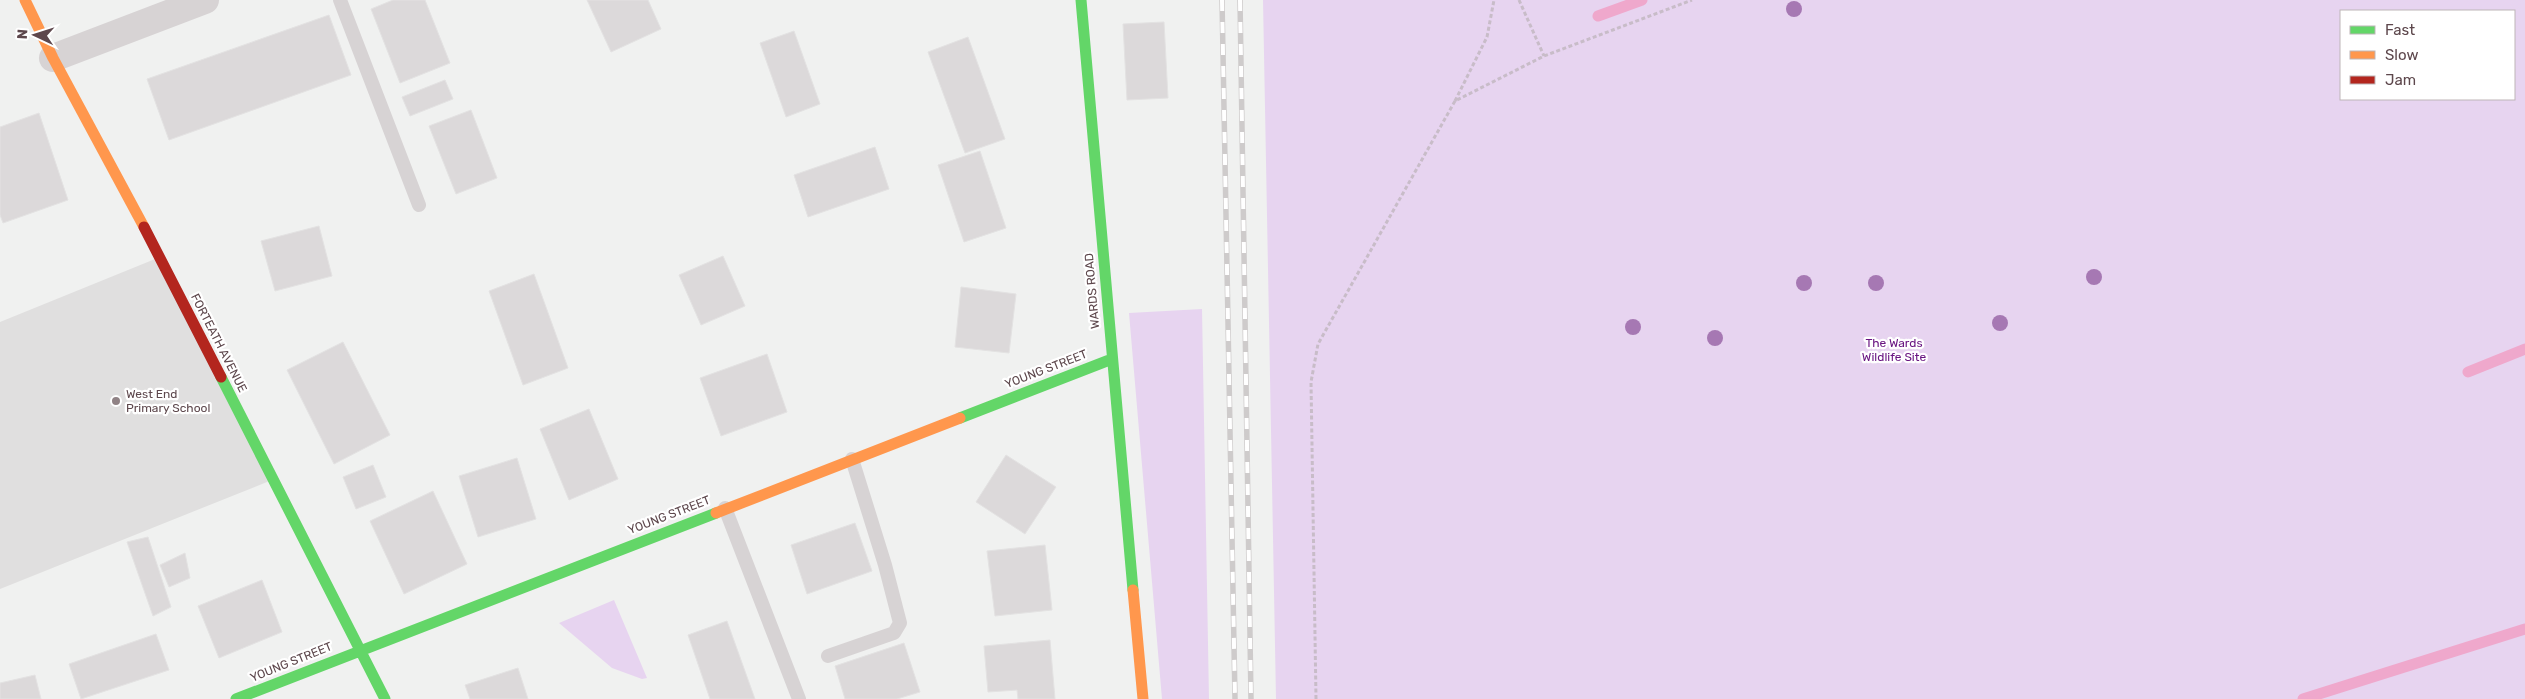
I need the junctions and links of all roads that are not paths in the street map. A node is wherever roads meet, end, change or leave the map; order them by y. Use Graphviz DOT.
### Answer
graph roads {
  1 [pos="25,0"];
  2 [pos="204,0"];
  3 [pos="340,0"];
  4 [pos="1081,0"];
  5 [pos="53,58"];
  6 [pos="418,205"];
  7 [pos="1112,359"];
  8 [pos="852,459"];
  9 [pos="725,508"];
  10 [pos="361,649"];
  11 [pos="828,656"];
  12 [pos="236,699"];
  13 [pos="385,699"];
  14 [pos="800,699"];
  15 [pos="1143,699"];
  1 -- 5 [label="street, FORTEATH AVENUE"];
  2 -- 5 [label="street"];
  3 -- 6 [label="lane"];
  4 -- 7 [label="street, WARDS ROAD"];
  5 -- 10 [label="street, FORTEATH AVENUE"];
  7 -- 8 [label="street, YOUNG STREET"];
  7 -- 15 [label="street, WARDS ROAD"];
  8 -- 9 [label="street, YOUNG STREET"];
  8 -- 11 [label="lane"];
  9 -- 10 [label="street, YOUNG STREET"];
  9 -- 14 [label="lane"];
  10 -- 12 [label="street, YOUNG STREET"];
  10 -- 13 [label="street, FORTEATH AVENUE"];
}
